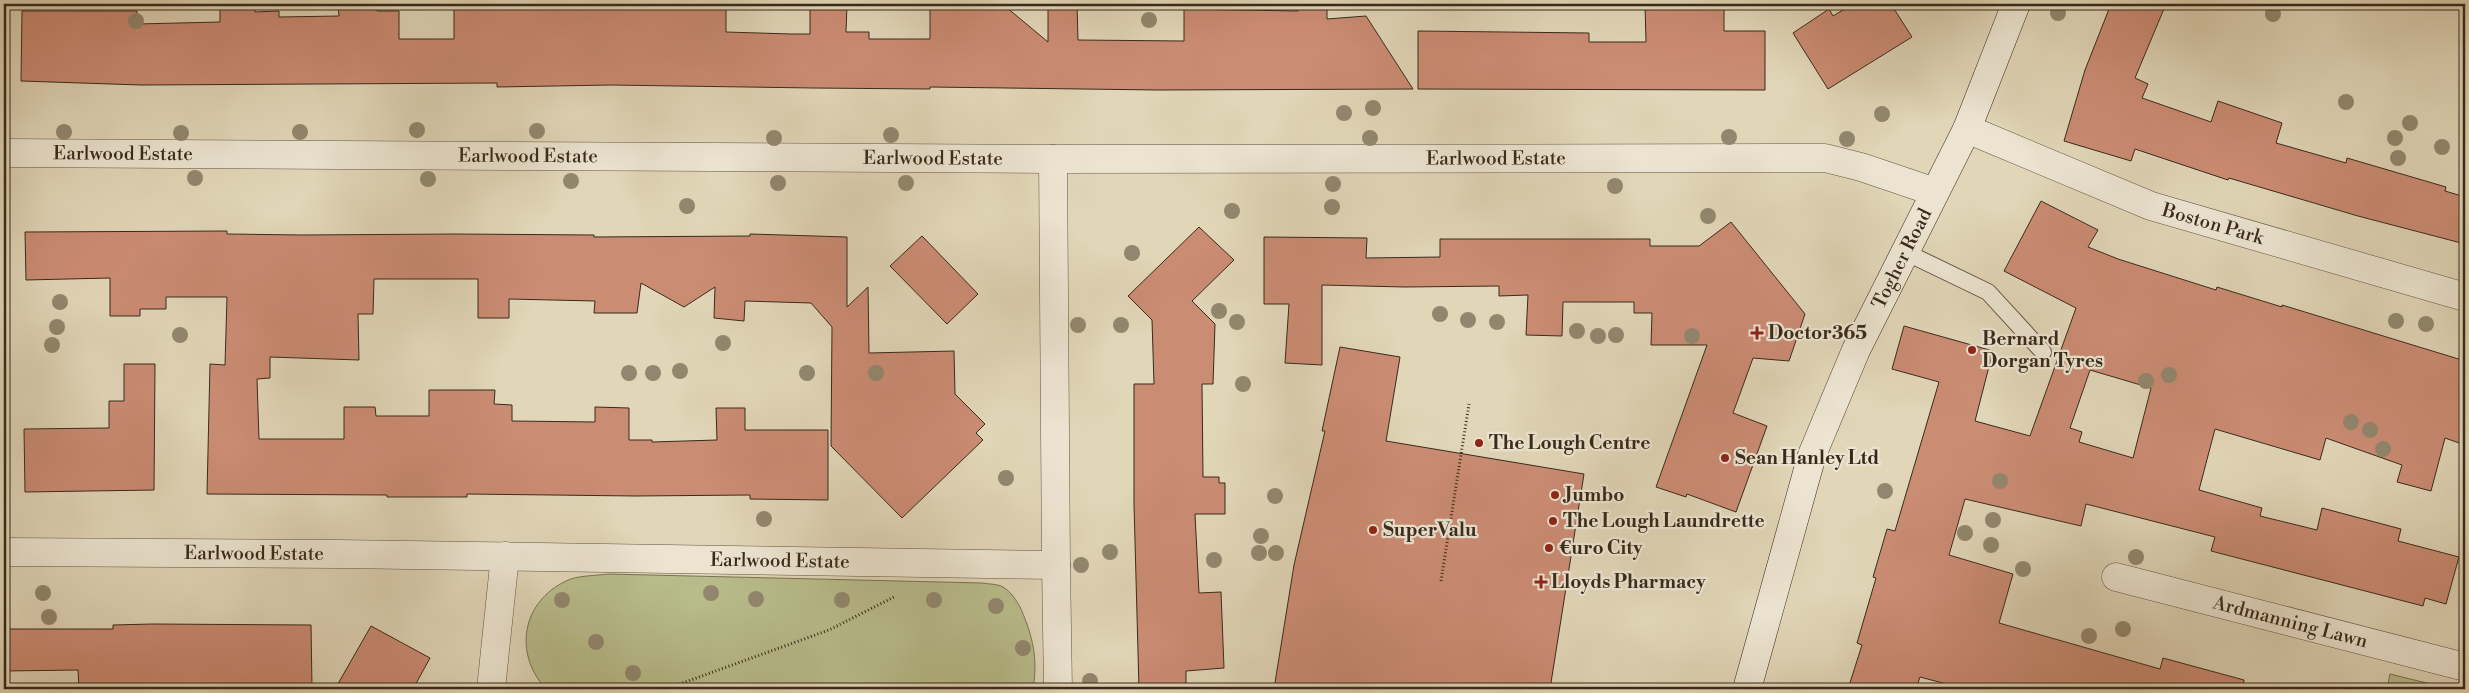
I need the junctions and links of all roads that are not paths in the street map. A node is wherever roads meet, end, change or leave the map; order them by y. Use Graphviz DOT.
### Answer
graph roads {
  1 [pos="2016,4"];
  2 [pos="1967,129"];
  3 [pos="4,153"];
  4 [pos="1053,159"];
  5 [pos="1936,192"];
  6 [pos="1905,252"];
  7 [pos="2465,297"];
  8 [pos="2043,352"];
  9 [pos="4,552"];
  10 [pos="505,556"];
  11 [pos="1056,565"];
  12 [pos="2116,577"];
  13 [pos="2465,667"];
  14 [pos="491,689"];
  15 [pos="1058,689"];
  16 [pos="1747,689"];
  1 -- 2 [label="street, Togher Road"];
  2 -- 5 [label="street, Togher Road"];
  2 -- 7 [label="street, Boston Park"];
  3 -- 4 [label="street, Earlwood Estate"];
  4 -- 5 [label="street, Earlwood Estate"];
  4 -- 11 [label="street"];
  5 -- 6 [label="street, Togher Road"];
  6 -- 8 [label="lane"];
  6 -- 16 [label="street, Togher Road"];
  9 -- 10 [label="street, Earlwood Estate"];
  10 -- 11 [label="street, Earlwood Estate"];
  10 -- 14 [label="street"];
  11 -- 15 [label="street"];
  12 -- 13 [label="street, Ardmanning Lawn"];
}
